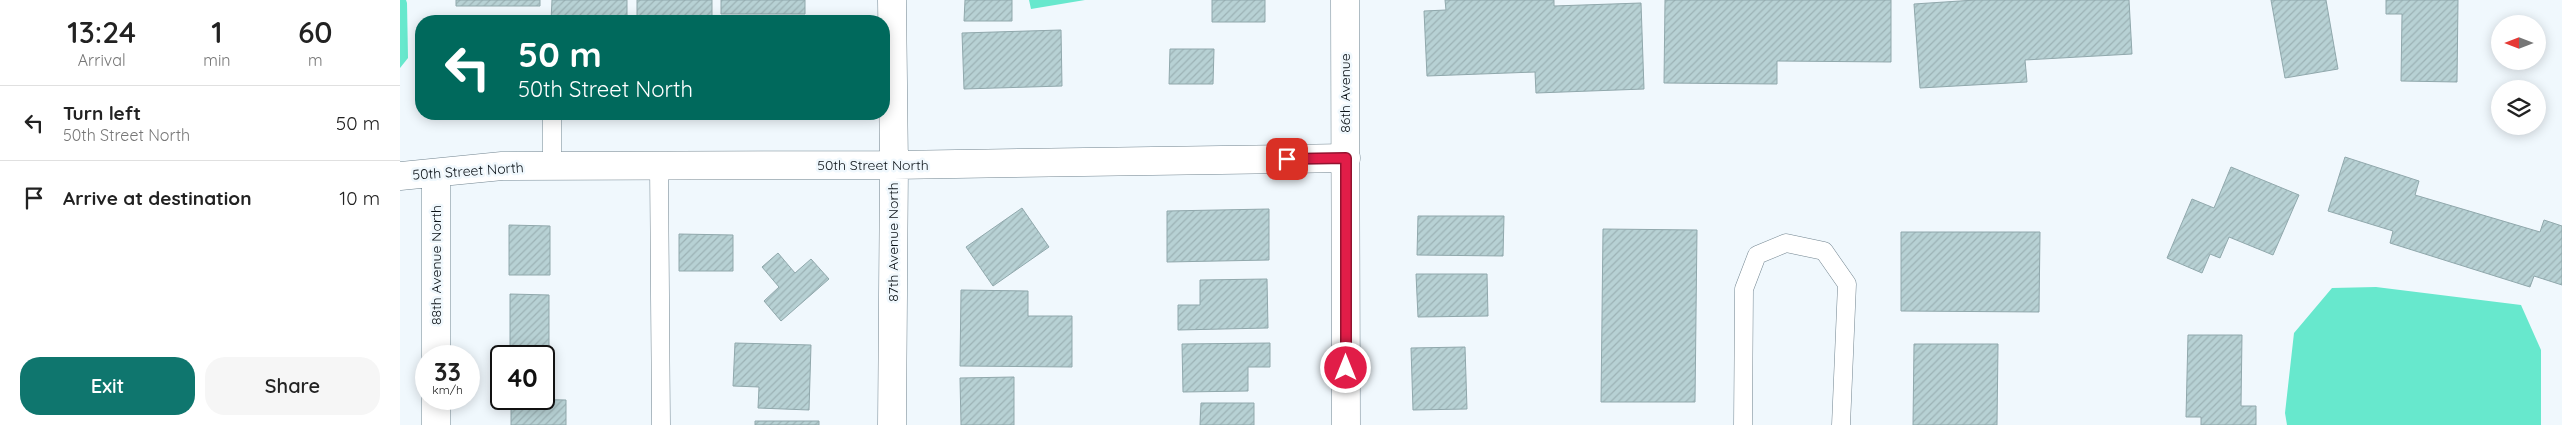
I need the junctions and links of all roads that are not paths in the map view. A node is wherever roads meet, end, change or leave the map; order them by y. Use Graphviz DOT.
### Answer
graph roads {
  1 [pos="892,0"];
  2 [pos="1345,0"];
  3 [pos="552,120"];
  4 [pos="1346,158"];
  5 [pos="894,165"];
  6 [pos="552,166"];
  7 [pos="659,166"];
  8 [pos="436,173"];
  9 [pos="400,176"];
  10 [pos="436,345"];
  11 [pos="436,410"];
  12 [pos="436,425"];
  13 [pos="661,425"];
  14 [pos="892,425"];
  15 [pos="1346,425"];
  16 [pos="1743,425"];
  17 [pos="1841,425"];
  1 -- 5 [label="street, 87th Avenue North"];
  2 -- 4 [label="street, 86th Avenue"];
  3 -- 6 [label="lane"];
  4 -- 5 [label="street, 50th Street North"];
  4 -- 15 [label="street, 86th Avenue"];
  5 -- 7 [label="street, 50th Street North"];
  5 -- 14 [label="street, 87th Avenue North"];
  6 -- 7 [label="street, 50th Street North"];
  6 -- 8 [label="street, 50th Street North"];
  7 -- 13 [label="lane"];
  8 -- 9 [label="street, 50th Street North"];
  8 -- 10 [label="street, 88th Avenue North"];
  11 -- 12 [label="street"];
  16 -- 17 [label="lane"];
}
